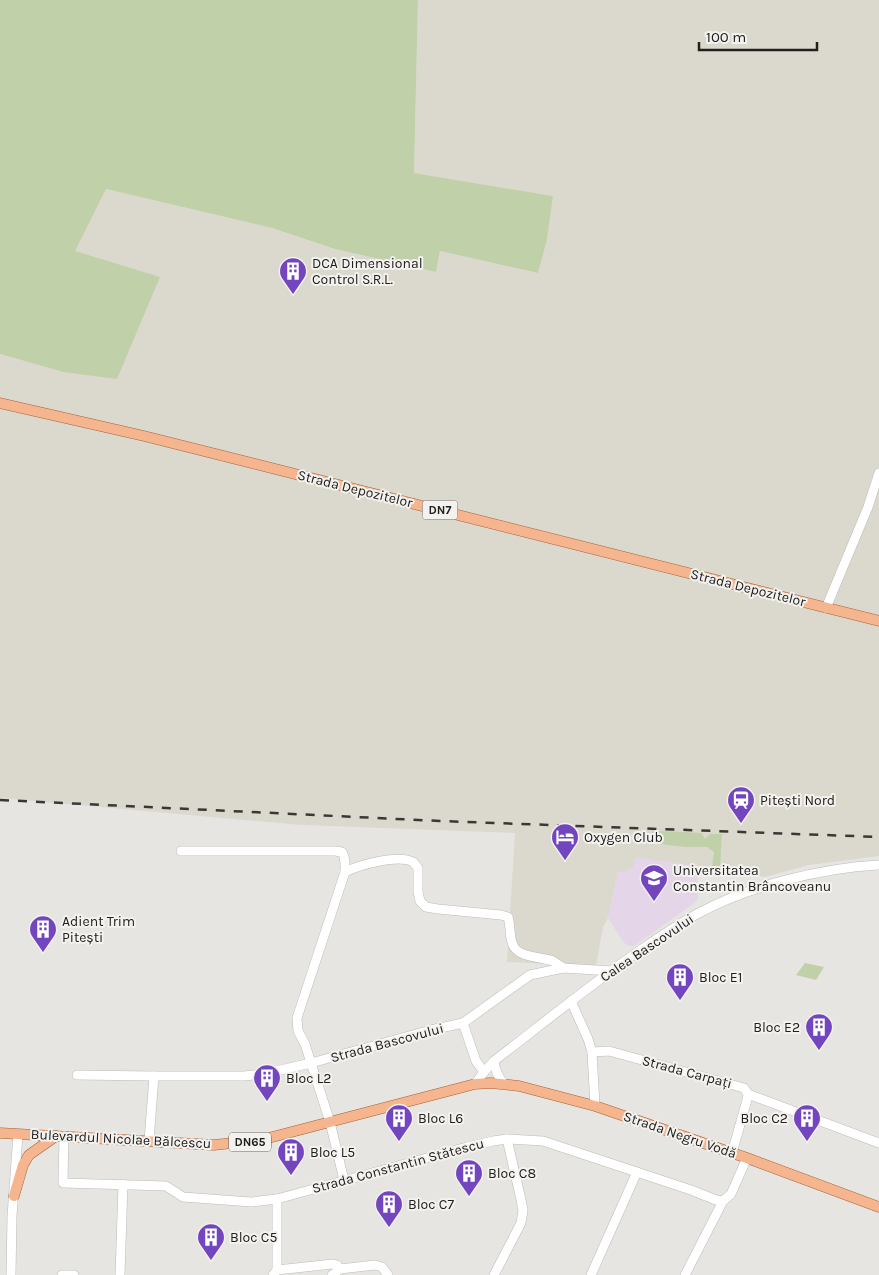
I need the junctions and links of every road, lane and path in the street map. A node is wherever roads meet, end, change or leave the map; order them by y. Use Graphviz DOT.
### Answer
graph roads {
  1 [pos="0,403"];
  2 [pos="879,473"];
  3 [pos="826,608"];
  4 [pos="879,621"];
  5 [pos="181,852"];
  6 [pos="879,865"];
  7 [pos="345,872"];
  8 [pos="563,968"];
  9 [pos="612,970"];
  10 [pos="571,1001"];
  11 [pos="463,1023"];
  12 [pos="592,1052"];
  13 [pos="494,1062"];
  14 [pos="311,1063"];
  15 [pos="484,1072"];
  16 [pos="78,1074"];
  17 [pos="154,1076"];
  18 [pos="475,1084"];
  19 [pos="504,1084"];
  20 [pos="748,1094"];
  21 [pos="595,1106"];
  22 [pos="330,1122"];
  23 [pos="0,1133"];
  24 [pos="18,1134"];
  25 [pos="60,1136"];
  26 [pos="507,1140"];
  27 [pos="149,1141"];
  28 [pos="879,1144"];
  29 [pos="732,1152"];
  30 [pos="746,1158"];
  31 [pos="637,1172"];
  32 [pos="344,1180"];
  33 [pos="123,1184"];
  34 [pos="14,1196"];
  35 [pos="277,1199"];
  36 [pos="723,1201"];
  37 [pos="879,1207"];
  38 [pos="340,1269"];
  39 [pos="276,1272"];
  40 [pos="11,1275"];
  41 [pos="62,1275"];
  42 [pos="74,1275"];
  43 [pos="120,1275"];
  44 [pos="332,1275"];
  45 [pos="388,1275"];
  46 [pos="494,1275"];
  47 [pos="591,1275"];
  48 [pos="685,1275"];
  1 -- 3 [label="main road, Strada Depozitelor / DN7"];
  2 -- 3 [label="street"];
  3 -- 4 [label="main road, Strada Depozitelor / DN7"];
  5 -- 7 [label="street"];
  6 -- 9 [label="street, Calea Bascovului"];
  7 -- 8 [label="street"];
  7 -- 14 [label="street"];
  8 -- 9 [label="street, Strada Bascovului"];
  8 -- 11 [label="street, Strada Bascovului"];
  9 -- 10 [label="street, Calea Bascovului"];
  10 -- 12 [label="street"];
  10 -- 13 [label="street, Calea Bascovului"];
  11 -- 14 [label="street, Strada Bascovului"];
  11 -- 15 [label="street, Strada Bascovului"];
  12 -- 20 [label="street, Strada Carpați"];
  12 -- 21 [label="street"];
  13 -- 15 [label="street, Calea Bascovului"];
  13 -- 19 [label="street"];
  14 -- 17 [label="street, Strada Bascovului"];
  14 -- 22 [label="street"];
  15 -- 18 [label="street, Calea Bascovului"];
  16 -- 17 [label="street, Strada Bascovului"];
  17 -- 27 [label="street"];
  18 -- 19 [label="main road, Strada Negru Vodă"];
  18 -- 22 [label="main road, Bulevardul Nicolae Bălcescu / DN65"];
  19 -- 21 [label="main road, Strada Negru Vodă"];
  20 -- 28 [label="street"];
  20 -- 29 [label="street, Strada Carpați"];
  21 -- 29 [label="main road, Strada Negru Vodă"];
  22 -- 27 [label="main road, Bulevardul Nicolae Bălcescu / DN65"];
  22 -- 32 [label="street"];
  23 -- 24 [label="main road, Bulevardul Nicolae Bălcescu / DN65"];
  24 -- 25 [label="main road, Bulevardul Nicolae Bălcescu / DN65"];
  24 -- 34 [label="street"];
  25 -- 27 [label="main road, Bulevardul Nicolae Bălcescu / DN65"];
  25 -- 33 [label="street, Strada Constantin Stătescu"];
  25 -- 34 [label="main road"];
  26 -- 31 [label="street, Strada Constantin Stătescu"];
  26 -- 32 [label="street, Strada Constantin Stătescu"];
  26 -- 46 [label="street"];
  29 -- 30 [label="main road, Strada Negru Vodă"];
  30 -- 36 [label="street"];
  30 -- 37 [label="main road, Strada Negru Vodă"];
  31 -- 36 [label="street, Strada Constantin Stătescu"];
  31 -- 47 [label="street"];
  32 -- 35 [label="street, Strada Constantin Stătescu"];
  33 -- 35 [label="street, Strada Constantin Stătescu"];
  33 -- 43 [label="street"];
  34 -- 40 [label="street"];
  35 -- 39 [label="street"];
  36 -- 48 [label="street"];
  38 -- 39 [label="street"];
  38 -- 44 [label="street"];
  38 -- 45 [label="street"];
  41 -- 42 [label="street"];
}
